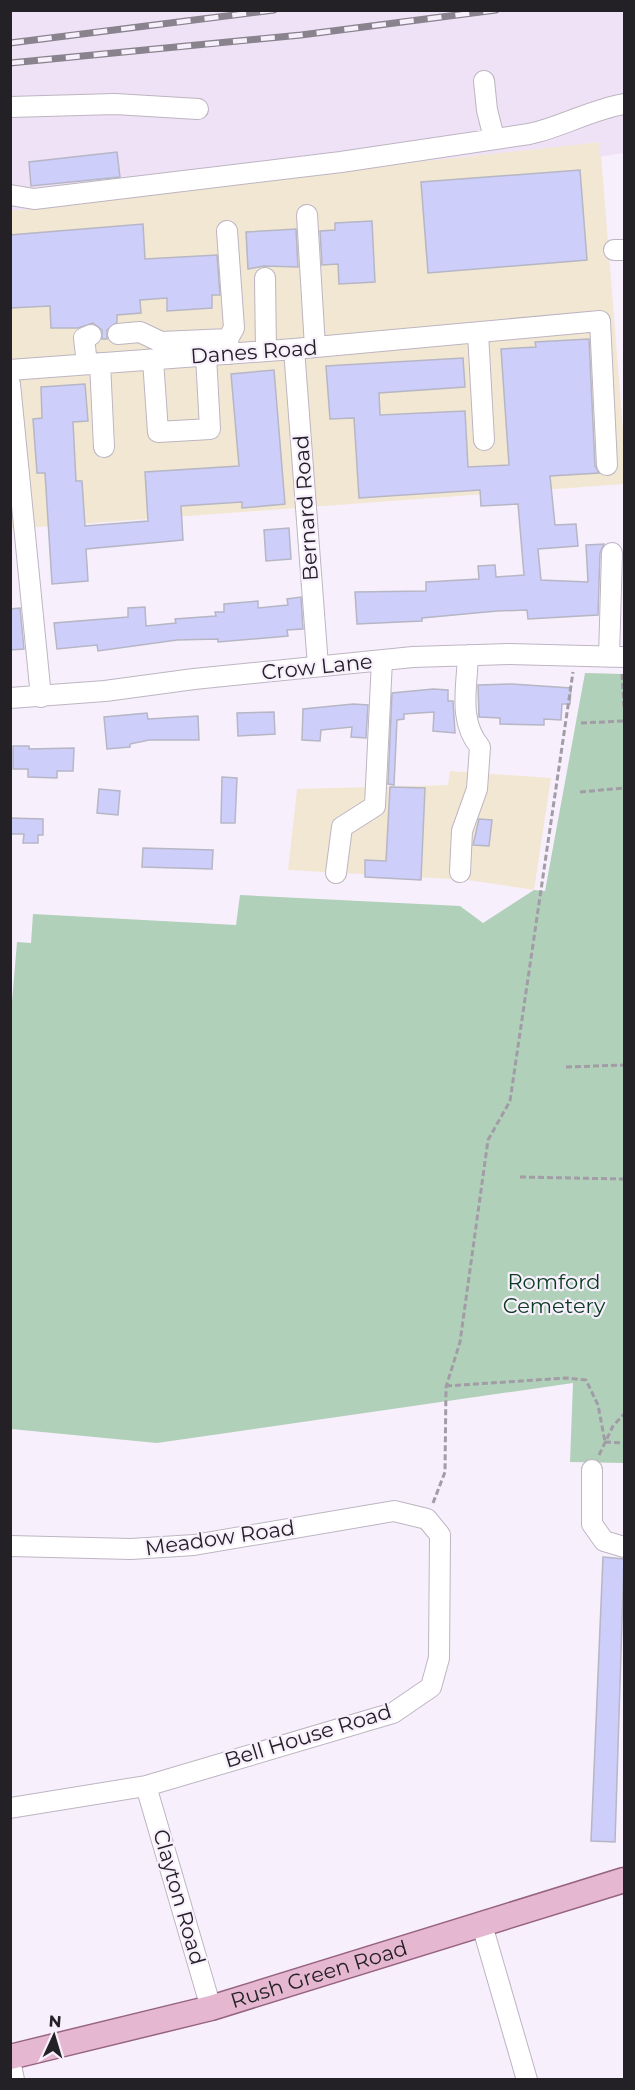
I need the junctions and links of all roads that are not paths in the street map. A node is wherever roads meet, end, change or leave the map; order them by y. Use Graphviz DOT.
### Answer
graph roads {
  1 [pos="484,81"];
  2 [pos="624,104"];
  3 [pos="10,107"];
  4 [pos="198,109"];
  5 [pos="494,138"];
  6 [pos="10,195"];
  7 [pos="307,215"];
  8 [pos="227,231"];
  9 [pos="265,278"];
  10 [pos="478,333"];
  11 [pos="118,334"];
  12 [pos="91,335"];
  13 [pos="228,346"];
  14 [pos="315,347"];
  15 [pos="294,349"];
  16 [pos="266,351"];
  17 [pos="206,356"];
  18 [pos="153,360"];
  19 [pos="94,364"];
  20 [pos="10,370"];
  21 [pos="10,384"];
  22 [pos="484,440"];
  23 [pos="13,441"];
  24 [pos="104,447"];
  25 [pos="607,465"];
  26 [pos="612,553"];
  27 [pos="468,655"];
  28 [pos="618,657"];
  29 [pos="382,660"];
  30 [pos="318,666"];
  31 [pos="41,697"];
  32 [pos="10,698"];
  33 [pos="460,872"];
  34 [pos="336,873"];
  35 [pos="592,1470"];
  36 [pos="427,1519"];
  37 [pos="10,1546"];
  38 [pos="624,1547"];
  39 [pos="146,1786"];
  40 [pos="10,1808"];
  41 [pos="624,1880"];
  42 [pos="482,1925"];
  43 [pos="211,2008"];
  44 [pos="10,2059"];
  45 [pos="14,2079"];
  46 [pos="527,2079"];
  1 -- 5 [label="street"];
  2 -- 5 [label="street"];
  3 -- 4 [label="street"];
  5 -- 6 [label="street"];
  7 -- 14 [label="street"];
  8 -- 13 [label="street"];
  9 -- 16 [label="street"];
  10 -- 14 [label="street, Danes Road"];
  10 -- 22 [label="street"];
  10 -- 25 [label="street, Danes Road"];
  11 -- 13 [label="street"];
  12 -- 19 [label="street"];
  13 -- 16 [label="street, Danes Road"];
  13 -- 17 [label="street, Danes Road"];
  14 -- 15 [label="street, Danes Road"];
  15 -- 16 [label="street, Danes Road"];
  15 -- 30 [label="street, Bernard Road"];
  17 -- 18 [label="street, Danes Road"];
  17 -- 18 [label="street"];
  18 -- 19 [label="street, Danes Road"];
  19 -- 20 [label="street, Danes Road"];
  19 -- 24 [label="street"];
  21 -- 23 [label="street"];
  23 -- 31 [label="street"];
  26 -- 28 [label="street"];
  27 -- 28 [label="street, Crow Lane"];
  27 -- 29 [label="street, Crow Lane"];
  27 -- 33 [label="street"];
  29 -- 30 [label="street, Crow Lane"];
  29 -- 34 [label="street"];
  30 -- 31 [label="street, Crow Lane"];
  31 -- 32 [label="street, Crow Lane"];
  35 -- 38 [label="street"];
  36 -- 37 [label="street, Meadow Road"];
  36 -- 39 [label="street, Bell House Road"];
  39 -- 40 [label="street, Bell House Road"];
  39 -- 43 [label="street, Clayton Road"];
  41 -- 42 [label="main road, Rush Green Road"];
  42 -- 43 [label="main road, Rush Green Road"];
  42 -- 46 [label="street"];
  43 -- 44 [label="main road, Rush Green Road"];
  44 -- 45 [label="street"];
}
